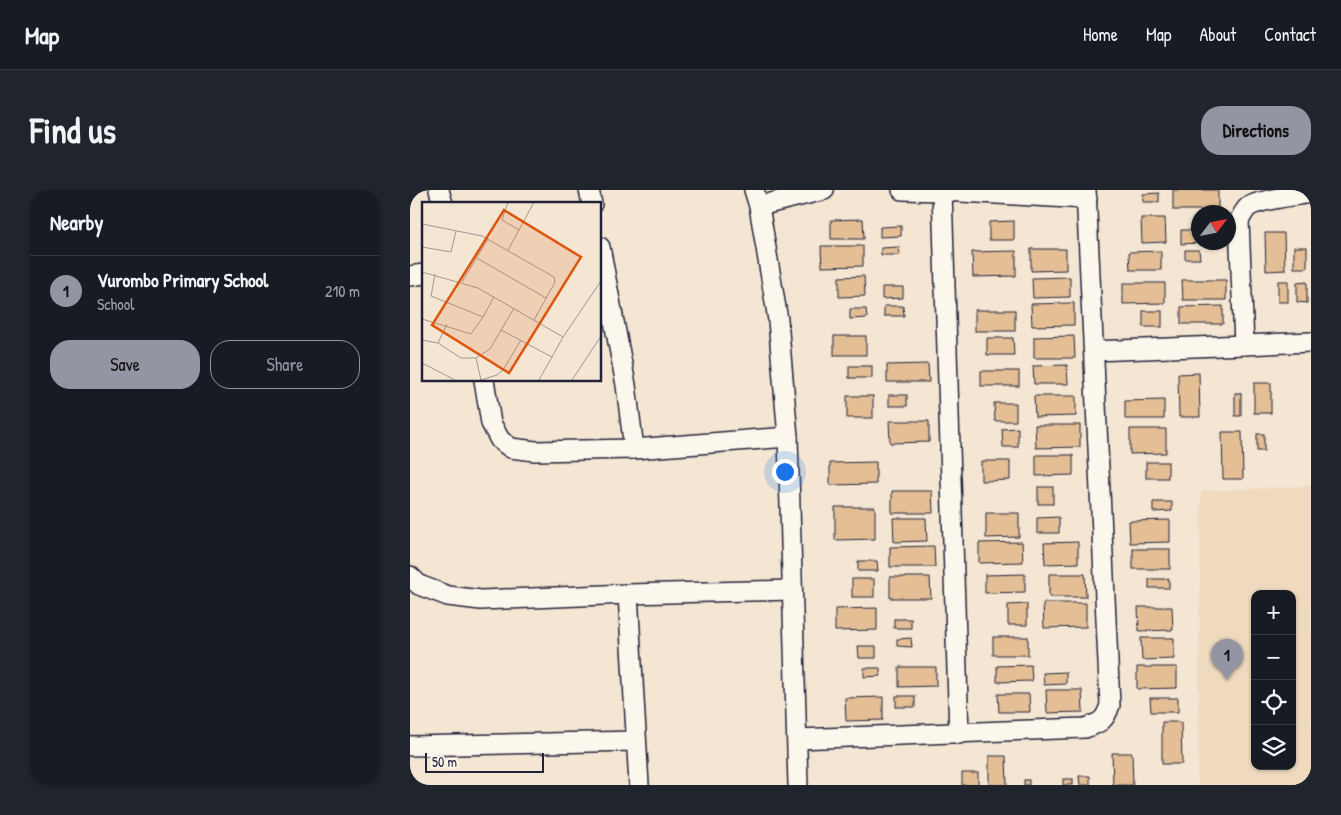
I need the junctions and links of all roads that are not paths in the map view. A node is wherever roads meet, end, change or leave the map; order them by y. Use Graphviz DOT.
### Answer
graph roads {
  1 [pos="439,190"];
  2 [pos="824,190"];
  3 [pos="902,190"];
  4 [pos="942,191"];
  5 [pos="1311,194"];
  6 [pos="1087,195"];
  7 [pos="757,198"];
  8 [pos="443,202"];
  9 [pos="601,252"];
  10 [pos="1311,342"];
  11 [pos="1244,345"];
  12 [pos="1094,351"];
  13 [pos="484,381"];
  14 [pos="788,438"];
  15 [pos="634,449"];
  16 [pos="410,576"];
  17 [pos="792,590"];
  18 [pos="628,594"];
  19 [pos="959,734"];
  20 [pos="797,739"];
  21 [pos="636,741"];
  22 [pos="410,746"];
  23 [pos="639,785"];
  24 [pos="798,785"];
  1 -- 8 [label="street"];
  2 -- 7 [label="street"];
  3 -- 4 [label="street"];
  4 -- 6 [label="street"];
  4 -- 19 [label="street"];
  5 -- 11 [label="street"];
  6 -- 12 [label="street"];
  7 -- 14 [label="street"];
  9 -- 15 [label="street"];
  10 -- 11 [label="street"];
  11 -- 12 [label="street"];
  12 -- 19 [label="street"];
  13 -- 15 [label="street"];
  14 -- 15 [label="street"];
  14 -- 17 [label="street"];
  16 -- 18 [label="street"];
  17 -- 18 [label="street"];
  17 -- 20 [label="street"];
  18 -- 21 [label="street"];
  19 -- 20 [label="street"];
  20 -- 24 [label="street"];
  21 -- 22 [label="street"];
  21 -- 23 [label="street"];
}
